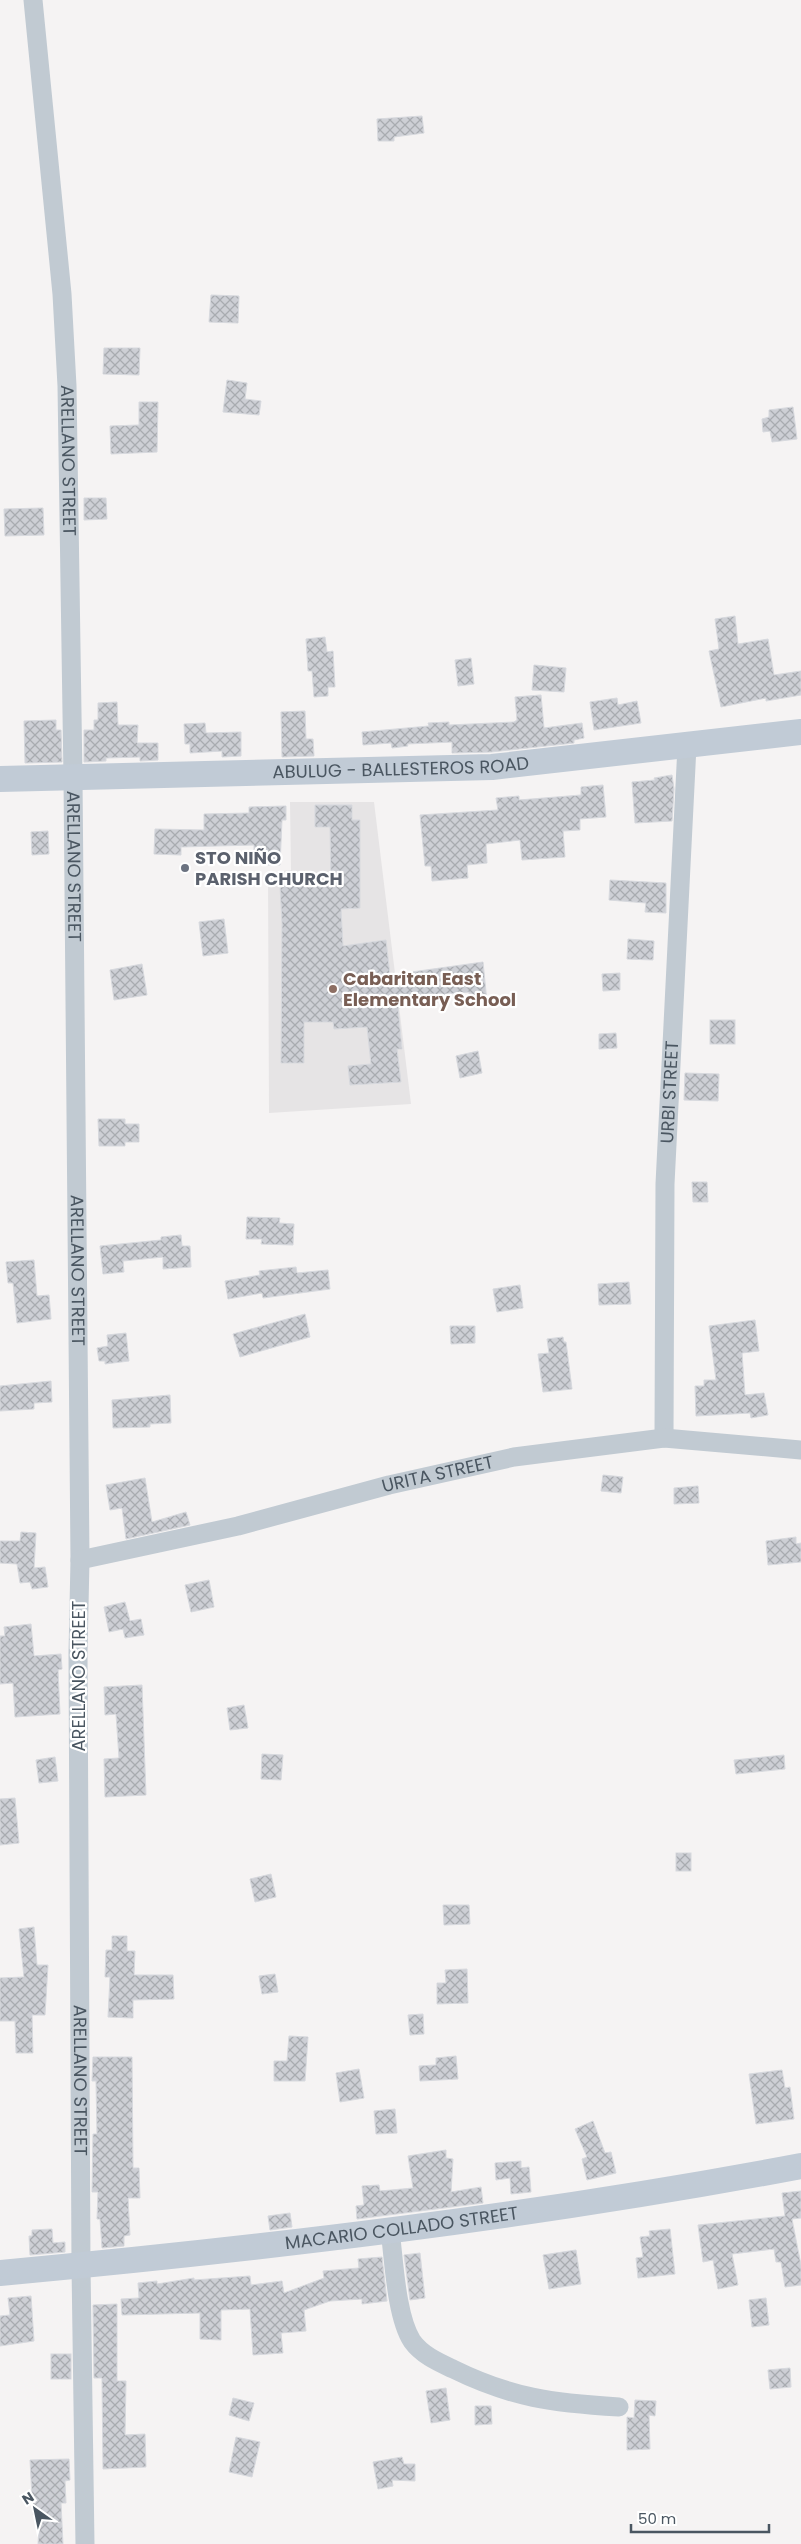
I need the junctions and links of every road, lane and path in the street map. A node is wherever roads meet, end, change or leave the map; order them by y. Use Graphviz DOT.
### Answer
graph roads {
  1 [pos="33,0"];
  2 [pos="801,732"];
  3 [pos="687,746"];
  4 [pos="73,778"];
  5 [pos="0,779"];
  6 [pos="664,1438"];
  7 [pos="801,1450"];
  8 [pos="80,1560"];
  9 [pos="801,2166"];
  10 [pos="390,2230"];
  11 [pos="81,2266"];
  12 [pos="0,2273"];
  13 [pos="619,2407"];
  14 [pos="85,2544"];
  1 -- 4 [label="street, ARELLANO STREET"];
  2 -- 3 [label="street, ABULUG - BALLESTEROS ROAD"];
  3 -- 4 [label="street, ABULUG - BALLESTEROS ROAD"];
  3 -- 6 [label="street, URBI STREET"];
  4 -- 5 [label="street, ABULUG - BALLESTEROS ROAD"];
  4 -- 8 [label="street, ARELLANO STREET"];
  6 -- 7 [label="street, URITA STREET"];
  6 -- 8 [label="street, URITA STREET"];
  8 -- 11 [label="street, ARELLANO STREET"];
  9 -- 10 [label="street, MACARIO COLLADO STREET"];
  10 -- 11 [label="street, MACARIO COLLADO STREET"];
  10 -- 13 [label="street"];
  11 -- 12 [label="street, MACARIO COLLADO STREET"];
  11 -- 14 [label="street, ARELLANO STREET"];
}
